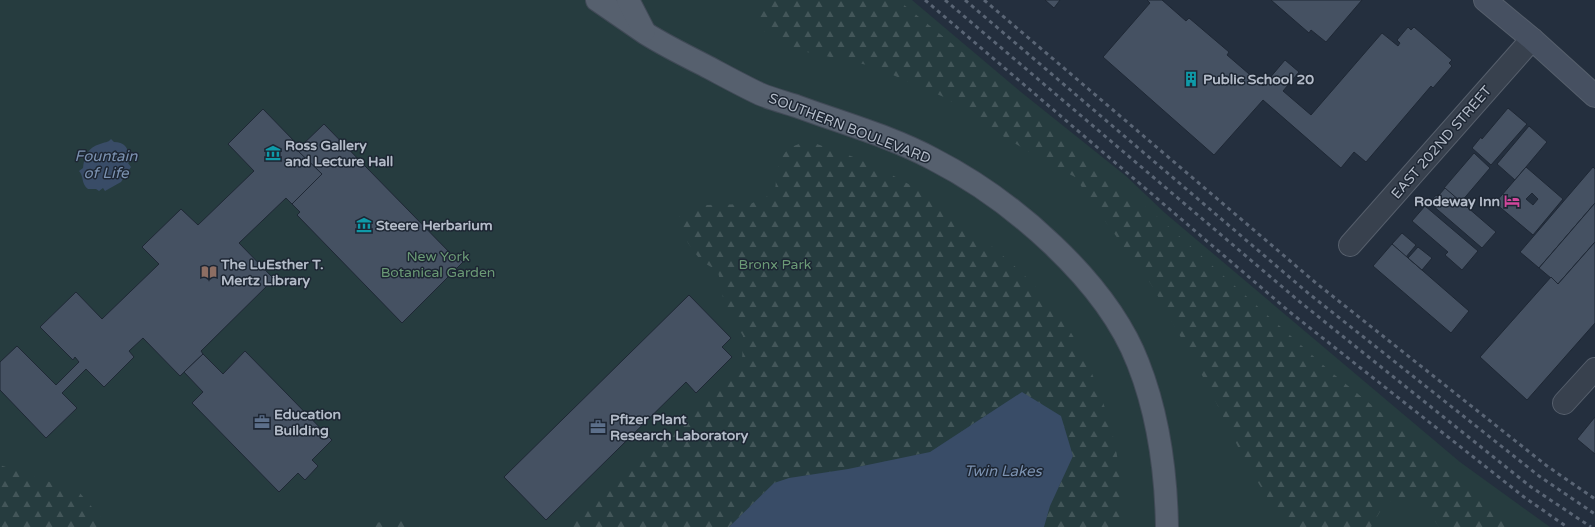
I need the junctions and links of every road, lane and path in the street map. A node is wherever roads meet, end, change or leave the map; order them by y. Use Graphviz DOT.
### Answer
graph roads {
  1 [pos="597,0"];
  2 [pos="628,0"];
  3 [pos="1485,0"];
  4 [pos="646,34"];
  5 [pos="1532,39"];
  6 [pos="1595,96"];
  7 [pos="1350,245"];
  8 [pos="1595,368"];
  9 [pos="1564,404"];
  10 [pos="1167,527"];
  1 -- 4 [label="main road, SOUTHERN BOULEVARD"];
  2 -- 4 [label="main road"];
  3 -- 5 [label="main road"];
  4 -- 10 [label="main road, SOUTHERN BOULEVARD"];
  5 -- 6 [label="main road"];
  5 -- 7 [label="street, EAST 202ND STREET"];
  8 -- 9 [label="street"];
}
